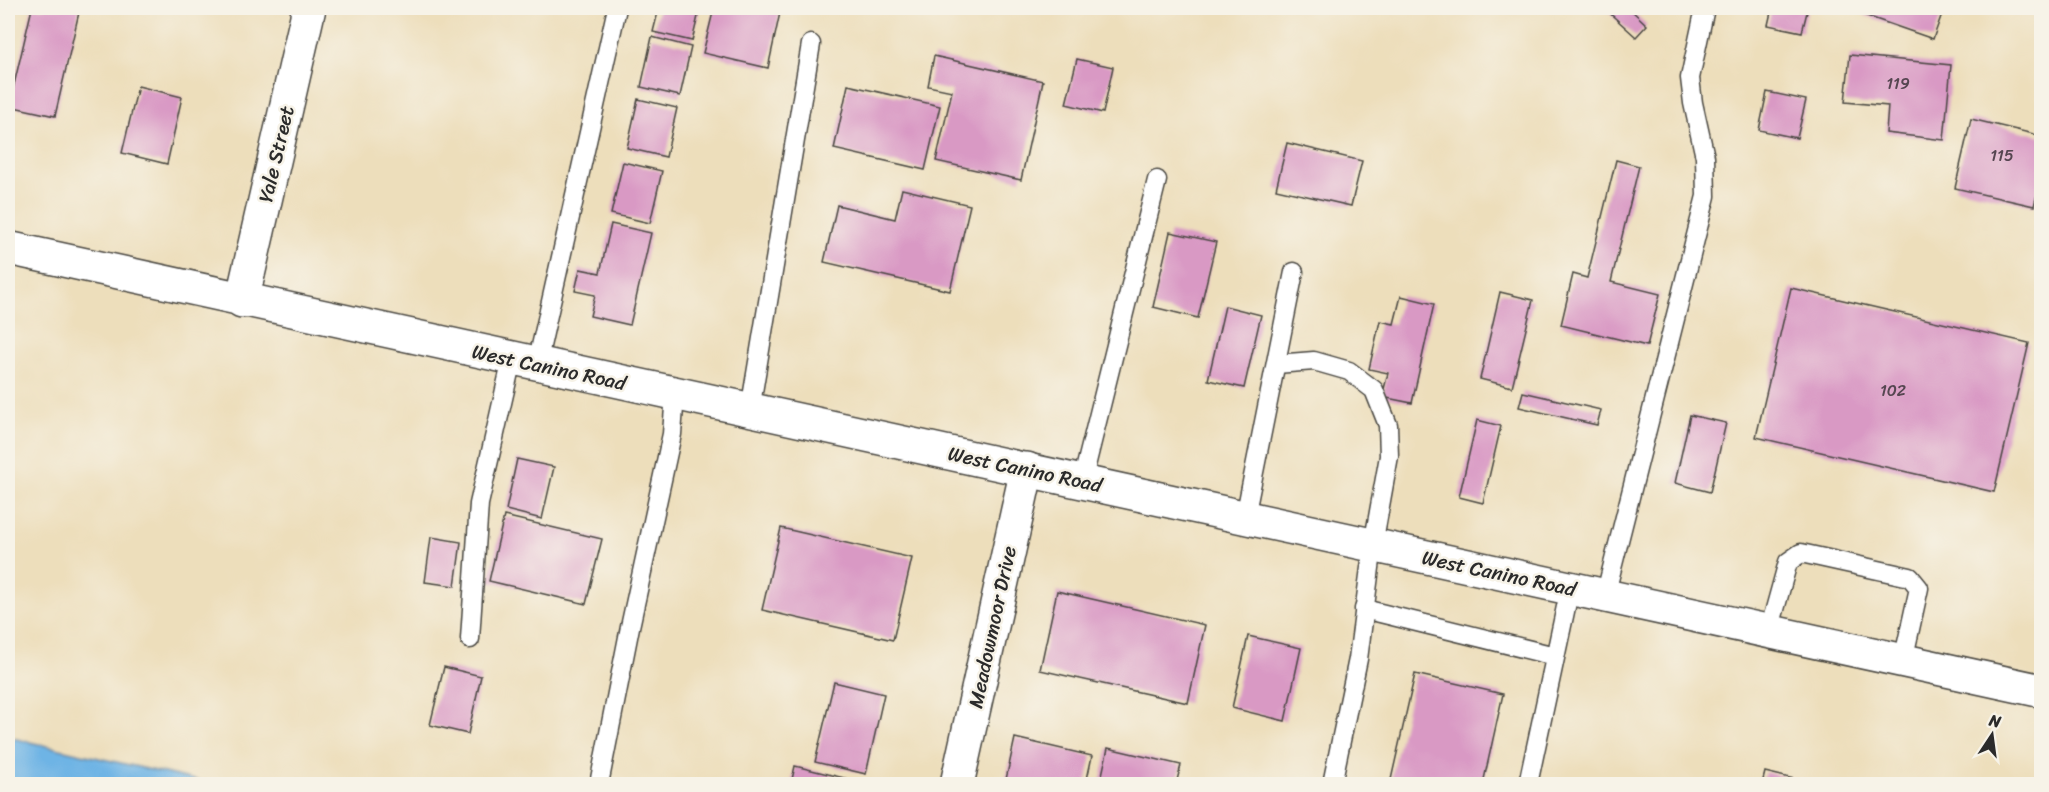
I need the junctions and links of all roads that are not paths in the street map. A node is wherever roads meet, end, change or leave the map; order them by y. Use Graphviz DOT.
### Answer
graph roads {
  1 [pos="309,8"];
  2 [pos="617,8"];
  3 [pos="1705,8"];
  4 [pos="811,44"];
  5 [pos="1157,180"];
  6 [pos="8,248"];
  7 [pos="1294,272"];
  8 [pos="242,301"];
  9 [pos="525,362"];
  10 [pos="1276,364"];
  11 [pos="675,394"];
  12 [pos="750,410"];
  13 [pos="1027,470"];
  14 [pos="1082,482"];
  15 [pos="1245,517"];
  16 [pos="1373,545"];
  17 [pos="1570,588"];
  18 [pos="1605,596"];
  19 [pos="1364,609"];
  20 [pos="1769,631"];
  21 [pos="470,639"];
  22 [pos="1555,656"];
  23 [pos="1903,661"];
  24 [pos="2042,691"];
  25 [pos="599,784"];
  26 [pos="957,784"];
  27 [pos="1332,784"];
  28 [pos="1528,784"];
  1 -- 8 [label="street, Yale Street"];
  2 -- 9 [label="lane"];
  3 -- 18 [label="lane"];
  4 -- 12 [label="lane"];
  5 -- 14 [label="lane"];
  6 -- 8 [label="street, West Canino Road"];
  7 -- 10 [label="lane"];
  8 -- 9 [label="street, West Canino Road"];
  9 -- 11 [label="street, West Canino Road"];
  9 -- 21 [label="lane"];
  10 -- 15 [label="lane"];
  10 -- 16 [label="lane"];
  11 -- 12 [label="street, West Canino Road"];
  11 -- 25 [label="lane"];
  12 -- 13 [label="street, West Canino Road"];
  13 -- 14 [label="street, West Canino Road"];
  13 -- 26 [label="street, Meadowmoor Drive"];
  14 -- 15 [label="street, West Canino Road"];
  15 -- 16 [label="street, West Canino Road"];
  16 -- 17 [label="street, West Canino Road"];
  16 -- 19 [label="lane"];
  17 -- 18 [label="street, West Canino Road"];
  17 -- 22 [label="lane"];
  18 -- 20 [label="street, West Canino Road"];
  19 -- 22 [label="lane"];
  19 -- 27 [label="lane"];
  20 -- 23 [label="street, West Canino Road"];
  20 -- 23 [label="lane"];
  22 -- 28 [label="lane"];
  23 -- 24 [label="street, West Canino Road"];
}
